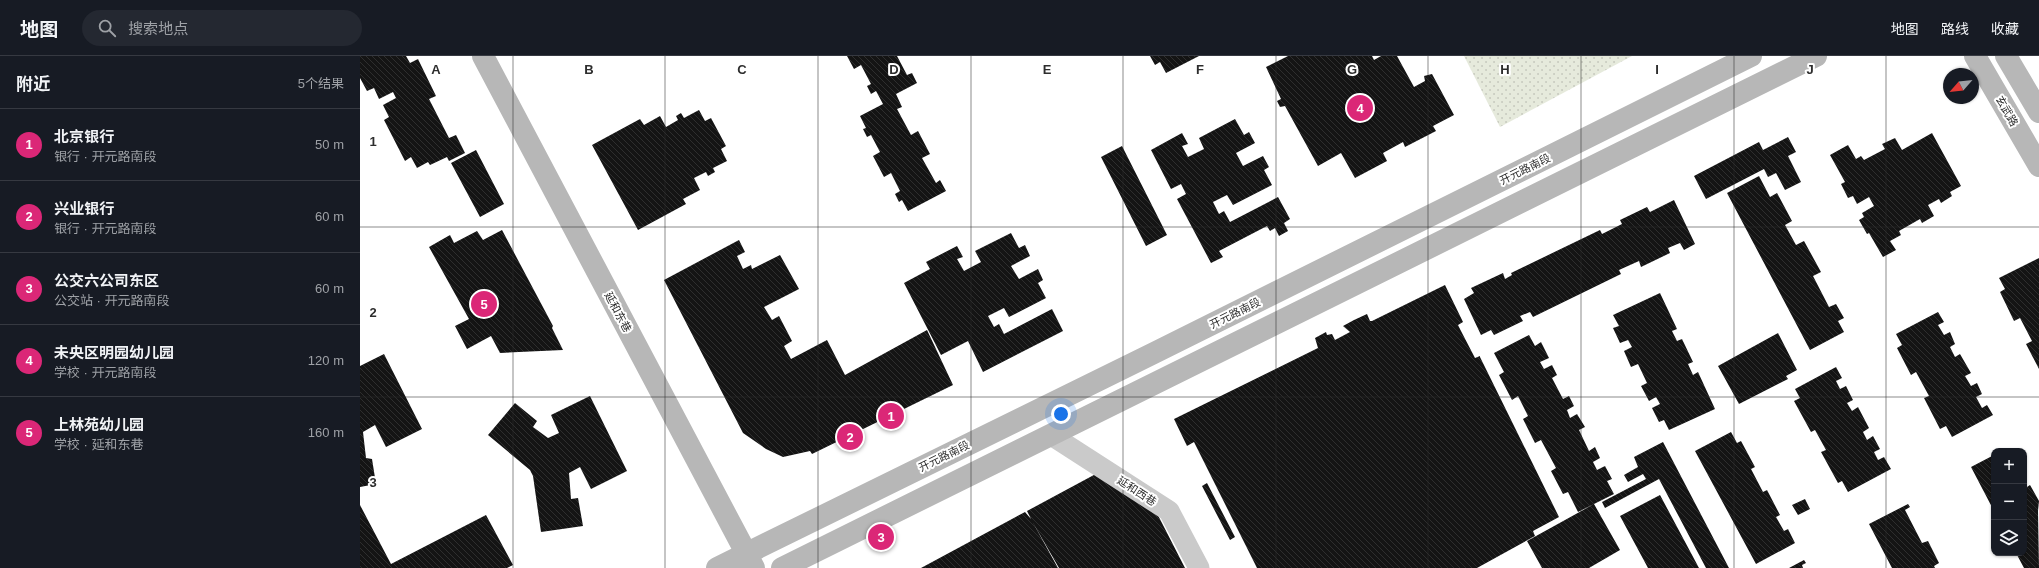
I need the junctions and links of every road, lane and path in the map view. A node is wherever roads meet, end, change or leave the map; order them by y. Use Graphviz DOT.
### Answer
graph roads {
  1 [pos="483,56"];
  2 [pos="1751,56"];
  3 [pos="1816,56"];
  4 [pos="1975,56"];
  5 [pos="2006,56"];
  6 [pos="2039,112"];
  7 [pos="2039,166"];
  8 [pos="1051,435"];
  9 [pos="749,561"];
  10 [pos="717,568"];
  11 [pos="782,568"];
  12 [pos="1199,568"];
  1 -- 9 [label="street, 延和东巷"];
  2 -- 9 [label="street, 开元路南段"];
  3 -- 8 [label="street"];
  4 -- 7 [label="street, 玄武路"];
  5 -- 6 [label="street"];
  8 -- 11 [label="street"];
  8 -- 12 [label="street, 延和西巷"];
  9 -- 10 [label="street, 开元路南段"];
}
